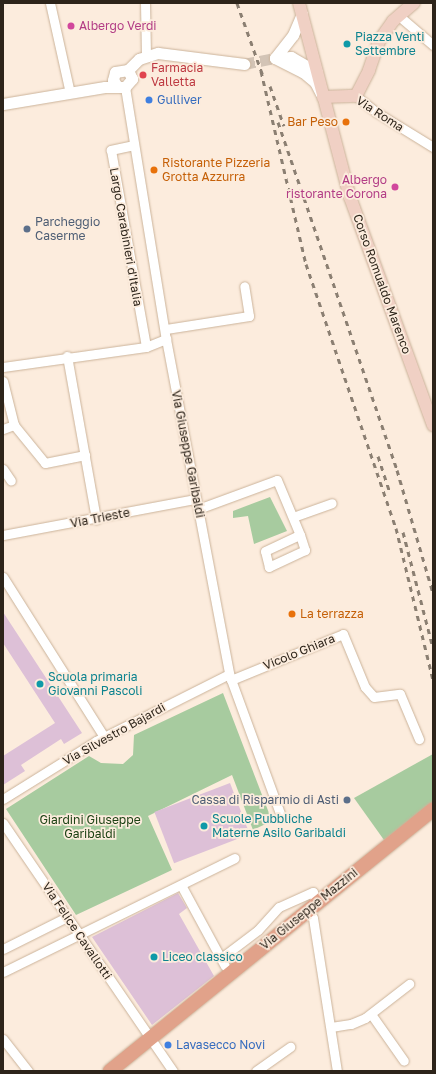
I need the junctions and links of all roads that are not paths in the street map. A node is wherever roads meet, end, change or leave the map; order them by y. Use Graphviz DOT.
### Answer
graph roads {
  1 [pos="50,3"];
  2 [pos="145,3"];
  3 [pos="414,3"];
  4 [pos="301,8"];
  5 [pos="399,16"];
  6 [pos="433,45"];
  7 [pos="146,53"];
  8 [pos="275,58"];
  9 [pos="244,64"];
  10 [pos="128,70"];
  11 [pos="317,72"];
  12 [pos="118,84"];
  13 [pos="70,93"];
  14 [pos="356,96"];
  15 [pos="323,97"];
  16 [pos="3,104"];
  17 [pos="134,145"];
  18 [pos="433,147"];
  19 [pos="244,286"];
  20 [pos="166,329"];
  21 [pos="166,339"];
  22 [pos="146,347"];
  23 [pos="66,356"];
  24 [pos="3,368"];
  25 [pos="3,381"];
  26 [pos="14,425"];
  27 [pos="433,425"];
  28 [pos="3,429"];
  29 [pos="85,455"];
  30 [pos="3,469"];
  31 [pos="11,481"];
  32 [pos="196,499"];
  33 [pos="332,503"];
  34 [pos="198,509"];
  35 [pos="292,517"];
  36 [pos="96,519"];
  37 [pos="3,535"];
  38 [pos="300,535"];
  39 [pos="3,577"];
  40 [pos="230,677"];
  41 [pos="104,737"];
  42 [pos="419,739"];
  43 [pos="3,799"];
  44 [pos="433,809"];
  45 [pos="280,813"];
  46 [pos="3,823"];
  47 [pos="235,858"];
  48 [pos="181,884"];
  49 [pos="312,902"];
  50 [pos="67,916"];
  51 [pos="80,934"];
  52 [pos="3,949"];
  53 [pos="3,972"];
  54 [pos="409,984"];
  55 [pos="371,1014"];
  56 [pos="331,1027"];
  57 [pos="3,1039"];
  58 [pos="151,1039"];
  59 [pos="290,1047"];
  60 [pos="404,1061"];
  61 [pos="28,1071"];
  62 [pos="110,1071"];
  63 [pos="173,1071"];
  64 [pos="256,1071"];
  65 [pos="337,1071"];
  1 -- 13 [label="street"];
  2 -- 7 [label="street"];
  3 -- 5 [label="main road"];
  4 -- 8 [label="street"];
  4 -- 11 [label="main road, Corso Romualdo Marenco"];
  5 -- 6 [label="street"];
  5 -- 14 [label="main road"];
  7 -- 9 [label="street"];
  7 -- 10 [label="street"];
  8 -- 11 [label="street"];
  8 -- 15 [label="street"];
  10 -- 12 [label="street"];
  10 -- 12 [label="street"];
  11 -- 15 [label="main road, Corso Romualdo Marenco"];
  12 -- 13 [label="street"];
  12 -- 17 [label="street, Via Giuseppe Garibaldi"];
  13 -- 16 [label="street"];
  14 -- 15 [label="main road, Via Roma"];
  14 -- 18 [label="street, Via Roma"];
  15 -- 27 [label="main road, Corso Romualdo Marenco"];
  17 -- 20 [label="street, Via Giuseppe Garibaldi"];
  17 -- 22 [label="street, Largo Carabinieri d'Italia"];
  19 -- 20 [label="street"];
  20 -- 21 [label="street, Via Giuseppe Garibaldi"];
  21 -- 22 [label="street"];
  21 -- 32 [label="street, Via Giuseppe Garibaldi"];
  22 -- 23 [label="street"];
  23 -- 24 [label="street"];
  23 -- 29 [label="street"];
  25 -- 26 [label="street"];
  26 -- 28 [label="street"];
  26 -- 29 [label="street"];
  29 -- 36 [label="street"];
  30 -- 31 [label="street"];
  32 -- 34 [label="street, Via Giuseppe Garibaldi"];
  32 -- 36 [label="street, Via Trieste"];
  33 -- 35 [label="street"];
  34 -- 35 [label="street"];
  34 -- 40 [label="street, Via Giuseppe Garibaldi"];
  35 -- 38 [label="street"];
  36 -- 37 [label="street, Via Trieste"];
  39 -- 41 [label="street"];
  40 -- 41 [label="street, Via Silvestro Bajardi"];
  40 -- 42 [label="street, Vicolo Ghiara"];
  40 -- 45 [label="street, Via Giuseppe Garibaldi"];
  41 -- 43 [label="street, Via Silvestro Bajardi"];
  44 -- 49 [label="main road, Via Giuseppe Mazzini"];
  46 -- 50 [label="street, Via Felice Cavallotti"];
  47 -- 48 [label="street"];
  48 -- 49 [label="street"];
  48 -- 51 [label="street"];
  49 -- 56 [label="street"];
  49 -- 58 [label="main road, Via Giuseppe Mazzini"];
  50 -- 51 [label="street, Via Felice Cavallotti"];
  50 -- 52 [label="street"];
  51 -- 53 [label="street"];
  51 -- 58 [label="street, Via Felice Cavallotti"];
  54 -- 55 [label="street"];
  55 -- 56 [label="street"];
  55 -- 60 [label="street"];
  56 -- 65 [label="street"];
  57 -- 61 [label="street"];
  58 -- 62 [label="main road, Via Giuseppe Mazzini"];
  58 -- 63 [label="street, Via Felice Cavallotti"];
  59 -- 64 [label="street"];
}
